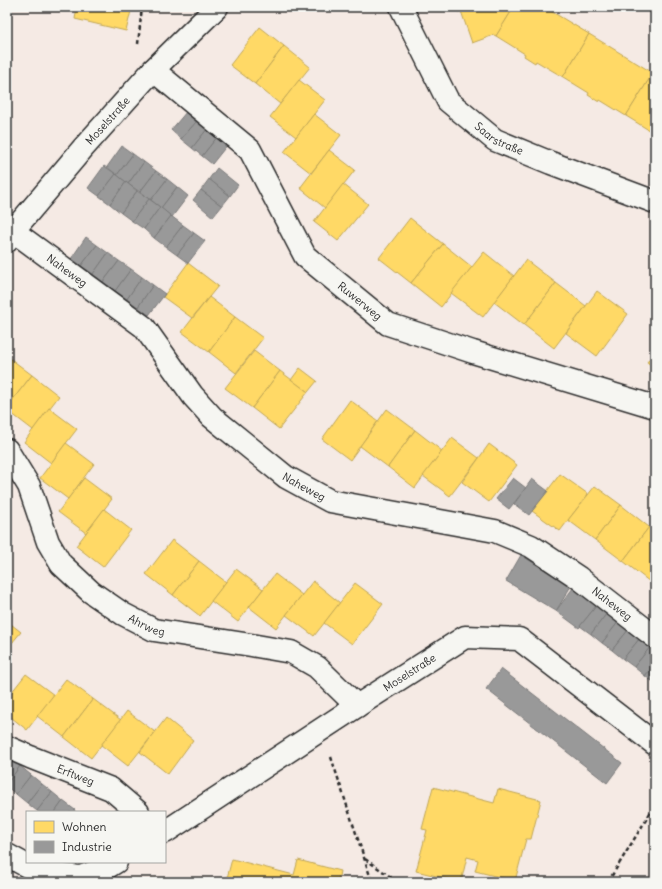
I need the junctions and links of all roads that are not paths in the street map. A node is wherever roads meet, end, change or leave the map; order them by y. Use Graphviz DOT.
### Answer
graph roads {
  1 [pos="217,7"];
  2 [pos="401,7"];
  3 [pos="153,70"];
  4 [pos="655,202"];
  5 [pos="10,236"];
  6 [pos="655,407"];
  7 [pos="7,450"];
  8 [pos="655,637"];
  9 [pos="356,706"];
  10 [pos="655,744"];
  11 [pos="7,747"];
  12 [pos="137,811"];
  13 [pos="166,831"];
  14 [pos="7,855"];
  15 [pos="114,863"];
  1 -- 3 [label="street, Moselstraße"];
  2 -- 4 [label="street, Saarstraße"];
  3 -- 5 [label="street, Moselstraße"];
  3 -- 6 [label="street, Ruwerweg"];
  5 -- 8 [label="street, Naheweg"];
  7 -- 9 [label="street, Ahrweg"];
  9 -- 10 [label="street, Moselstraße"];
  9 -- 13 [label="street, Moselstraße"];
  11 -- 12 [label="street, Erftweg"];
  14 -- 15 [label="street"];
}
